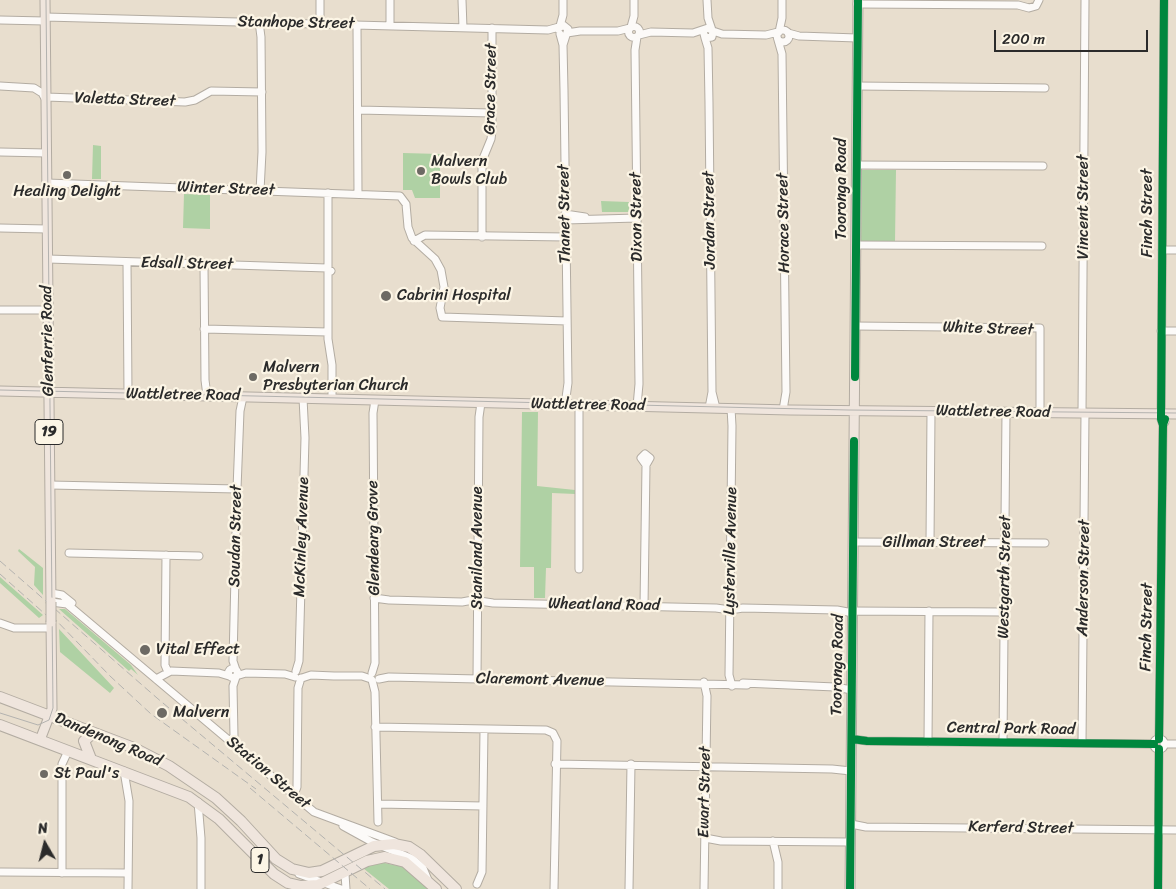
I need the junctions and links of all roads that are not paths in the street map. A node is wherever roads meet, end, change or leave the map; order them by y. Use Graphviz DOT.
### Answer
graph roads {
  1 [pos="45,0"];
  2 [pos="320,0"];
  3 [pos="390,0"];
  4 [pos="462,0"];
  5 [pos="563,0"];
  6 [pos="634,0"];
  7 [pos="707,0"];
  8 [pos="782,0"];
  9 [pos="1085,0"];
  10 [pos="1164,0"];
  11 [pos="858,2"];
  12 [pos="1036,2"];
  13 [pos="45,19"];
  14 [pos="0,20"];
  15 [pos="261,22"];
  16 [pos="320,24"];
  17 [pos="357,25"];
  18 [pos="390,26"];
  19 [pos="462,28"];
  20 [pos="492,28"];
  21 [pos="563,30"];
  22 [pos="634,32"];
  23 [pos="708,34"];
  24 [pos="782,36"];
  25 [pos="857,38"];
  26 [pos="46,72"];
  27 [pos="0,86"];
  28 [pos="857,86"];
  29 [pos="27,87"];
  30 [pos="1045,88"];
  31 [pos="262,92"];
  32 [pos="46,100"];
  33 [pos="358,110"];
  34 [pos="492,113"];
  35 [pos="0,152"];
  36 [pos="47,153"];
  37 [pos="856,165"];
  38 [pos="1042,166"];
  39 [pos="47,183"];
  40 [pos="262,191"];
  41 [pos="328,193"];
  42 [pos="358,194"];
  43 [pos="565,217"];
  44 [pos="636,218"];
  45 [pos="0,228"];
  46 [pos="47,229"];
  47 [pos="482,237"];
  48 [pos="566,239"];
  49 [pos="417,244"];
  50 [pos="856,244"];
  51 [pos="1042,246"];
  52 [pos="1162,250"];
  53 [pos="1176,250"];
  54 [pos="48,259"];
  55 [pos="127,262"];
  56 [pos="204,265"];
  57 [pos="329,269"];
  58 [pos="0,310"];
  59 [pos="48,310"];
  60 [pos="330,318"];
  61 [pos="567,321"];
  62 [pos="855,326"];
  63 [pos="204,329"];
  64 [pos="1161,331"];
  65 [pos="1176,331"];
  66 [pos="328,332"];
  67 [pos="330,348"];
  68 [pos="0,391"];
  69 [pos="49,392"];
  70 [pos="128,394"];
  71 [pos="205,396"];
  72 [pos="240,397"];
  73 [pos="306,398"];
  74 [pos="330,399"];
  75 [pos="373,400"];
  76 [pos="479,402"];
  77 [pos="574,405"];
  78 [pos="639,406"];
  79 [pos="712,408"];
  80 [pos="733,408"];
  81 [pos="786,410"];
  82 [pos="855,411"];
  83 [pos="931,412"];
  84 [pos="1006,412"];
  85 [pos="1040,413"];
  86 [pos="1084,413"];
  87 [pos="1163,414"];
  88 [pos="1176,414"];
  89 [pos="646,466"];
  90 [pos="50,485"];
  91 [pos="237,489"];
  92 [pos="853,542"];
  93 [pos="930,543"];
  94 [pos="1005,543"];
  95 [pos="1045,544"];
  96 [pos="69,554"];
  97 [pos="166,555"];
  98 [pos="199,556"];
  99 [pos="579,569"];
  100 [pos="51,599"];
  101 [pos="374,600"];
  102 [pos="477,602"];
  103 [pos="644,606"];
  104 [pos="730,608"];
  105 [pos="853,611"];
  106 [pos="929,612"];
  107 [pos="1004,612"];
  108 [pos="0,623"];
  109 [pos="51,625"];
  110 [pos="166,673"];
  111 [pos="233,673"];
  112 [pos="299,675"];
  113 [pos="375,676"];
  114 [pos="477,679"];
  115 [pos="158,680"];
  116 [pos="707,684"];
  117 [pos="728,684"];
  118 [pos="852,687"];
  119 [pos="0,697"];
  120 [pos="50,716"];
  121 [pos="0,725"];
  122 [pos="375,727"];
  123 [pos="484,730"];
  124 [pos="93,733"];
  125 [pos="40,740"];
  126 [pos="228,740"];
  127 [pos="852,741"];
  128 [pos="928,742"];
  129 [pos="1003,742"];
  130 [pos="1082,743"];
  131 [pos="1159,744"];
  132 [pos="1176,744"];
  133 [pos="68,750"];
  134 [pos="91,759"];
  135 [pos="555,763"];
  136 [pos="631,764"];
  137 [pos="706,766"];
  138 [pos="851,769"];
  139 [pos="124,771"];
  140 [pos="186,777"];
  141 [pos="291,793"];
  142 [pos="182,794"];
  143 [pos="198,802"];
  144 [pos="378,804"];
  145 [pos="483,806"];
  146 [pos="338,822"];
  147 [pos="378,822"];
  148 [pos="850,827"];
  149 [pos="1158,830"];
  150 [pos="1176,830"];
  151 [pos="357,835"];
  152 [pos="705,841"];
  153 [pos="776,841"];
  154 [pos="850,842"];
  155 [pos="378,845"];
  156 [pos="405,846"];
  157 [pos="359,854"];
  158 [pos="288,868"];
  159 [pos="0,872"];
  160 [pos="62,873"];
  161 [pos="128,873"];
  162 [pos="345,874"];
  163 [pos="428,880"];
  164 [pos="326,883"];
  165 [pos="477,884"];
  166 [pos="301,886"];
  167 [pos="128,889"];
  168 [pos="200,889"];
  169 [pos="316,889"];
  170 [pos="341,889"];
  171 [pos="346,889"];
  172 [pos="436,889"];
  173 [pos="456,889"];
  174 [pos="554,889"];
  175 [pos="630,889"];
  176 [pos="704,889"];
  177 [pos="778,889"];
  178 [pos="850,889"];
  179 [pos="1158,889"];
  1 -- 13 [label="main road, Glenferrie Road / 19"];
  2 -- 16 [label="street"];
  3 -- 18 [label="street"];
  4 -- 19 [label="street"];
  5 -- 21 [label="street, Thanet Street"];
  6 -- 22 [label="street, Dixon Street"];
  7 -- 23 [label="street"];
  8 -- 24 [label="street, Horace Street"];
  9 -- 86 [label="street, Vincent Street"];
  10 -- 52 [label="street, Finch Street"];
  11 -- 12 [label="street"];
  11 -- 25 [label="main road, Tooronga Road"];
  13 -- 14 [label="street, Stanhope Street"];
  13 -- 15 [label="street, Stanhope Street"];
  13 -- 26 [label="main road, Glenferrie Road / 19"];
  15 -- 16 [label="street, Stanhope Street"];
  15 -- 31 [label="street"];
  16 -- 17 [label="street, Stanhope Street"];
  17 -- 18 [label="street, Stanhope Street"];
  17 -- 33 [label="street"];
  18 -- 19 [label="street, Stanhope Street"];
  19 -- 20 [label="street, Stanhope Street"];
  20 -- 21 [label="street, Stanhope Street"];
  20 -- 34 [label="street, Grace Street"];
  21 -- 22 [label="street"];
  21 -- 43 [label="street, Thanet Street"];
  22 -- 23 [label="street"];
  22 -- 44 [label="street, Dixon Street"];
  23 -- 24 [label="street"];
  23 -- 79 [label="street, Jordan Street"];
  24 -- 25 [label="street"];
  24 -- 81 [label="street, Horace Street"];
  25 -- 28 [label="main road, Tooronga Road"];
  26 -- 29 [label="street"];
  26 -- 32 [label="main road, Glenferrie Road / 19"];
  27 -- 29 [label="street"];
  28 -- 30 [label="street"];
  28 -- 37 [label="main road, Tooronga Road"];
  29 -- 32 [label="street"];
  31 -- 32 [label="street, Valetta Street"];
  31 -- 40 [label="street"];
  32 -- 36 [label="main road, Glenferrie Road / 19"];
  33 -- 34 [label="street"];
  33 -- 42 [label="street"];
  34 -- 47 [label="street, Grace Street"];
  35 -- 36 [label="street"];
  36 -- 39 [label="main road, Glenferrie Road / 19"];
  37 -- 38 [label="street"];
  37 -- 50 [label="main road, Tooronga Road"];
  39 -- 40 [label="street, Winter Street"];
  39 -- 46 [label="main road, Glenferrie Road / 19"];
  40 -- 41 [label="street, Winter Street"];
  41 -- 42 [label="street, Winter Street"];
  41 -- 57 [label="street"];
  42 -- 49 [label="street, Winter Street"];
  43 -- 44 [label="street"];
  43 -- 48 [label="street, Thanet Street"];
  44 -- 78 [label="street, Dixon Street"];
  45 -- 46 [label="street"];
  46 -- 54 [label="main road, Glenferrie Road / 19"];
  47 -- 48 [label="street"];
  47 -- 49 [label="street"];
  48 -- 61 [label="street, Thanet Street"];
  49 -- 61 [label="street"];
  50 -- 51 [label="street"];
  50 -- 62 [label="main road, Tooronga Road"];
  52 -- 53 [label="street"];
  52 -- 64 [label="street, Finch Street"];
  54 -- 55 [label="street, Edsall Street"];
  54 -- 59 [label="main road, Glenferrie Road / 19"];
  55 -- 56 [label="street, Edsall Street"];
  55 -- 70 [label="street"];
  56 -- 57 [label="street, Edsall Street"];
  56 -- 63 [label="street"];
  57 -- 60 [label="street"];
  58 -- 59 [label="street"];
  59 -- 69 [label="main road, Glenferrie Road / 19"];
  60 -- 66 [label="street"];
  60 -- 67 [label="street"];
  61 -- 77 [label="street, Thanet Street"];
  62 -- 82 [label="main road, Tooronga Road"];
  62 -- 85 [label="street, White Street"];
  63 -- 66 [label="street"];
  63 -- 71 [label="street"];
  64 -- 65 [label="street"];
  64 -- 87 [label="street, Finch Street"];
  66 -- 67 [label="street"];
  67 -- 74 [label="street"];
  68 -- 69 [label="main road, Wattletree Road"];
  69 -- 70 [label="main road, Wattletree Road"];
  69 -- 90 [label="main road, Glenferrie Road / 19"];
  70 -- 71 [label="main road, Wattletree Road"];
  71 -- 72 [label="main road, Wattletree Road"];
  72 -- 73 [label="main road, Wattletree Road"];
  72 -- 91 [label="street, Soudan Street"];
  73 -- 74 [label="main road, Wattletree Road"];
  73 -- 112 [label="street, McKinley Avenue"];
  74 -- 75 [label="main road, Wattletree Road"];
  75 -- 76 [label="main road, Wattletree Road"];
  75 -- 101 [label="street, Glendearg Grove"];
  76 -- 77 [label="main road, Wattletree Road"];
  76 -- 102 [label="street, Staniland Avenue"];
  77 -- 78 [label="main road, Wattletree Road"];
  77 -- 99 [label="street, Thanet Street"];
  78 -- 79 [label="main road, Wattletree Road"];
  79 -- 80 [label="main road, Wattletree Road"];
  80 -- 81 [label="main road, Wattletree Road"];
  80 -- 104 [label="street, Lysterville Avenue"];
  81 -- 82 [label="main road, Wattletree Road"];
  82 -- 83 [label="main road, Wattletree Road"];
  82 -- 92 [label="main road, Tooronga Road"];
  83 -- 84 [label="main road, Wattletree Road"];
  83 -- 93 [label="street"];
  84 -- 85 [label="main road, Wattletree Road"];
  84 -- 94 [label="street, Westgarth Street"];
  85 -- 86 [label="main road, Wattletree Road"];
  86 -- 87 [label="main road, Wattletree Road"];
  86 -- 130 [label="street, Anderson Street"];
  87 -- 88 [label="main road, Wattletree Road"];
  87 -- 131 [label="street, Finch Street"];
  89 -- 103 [label="street"];
  90 -- 91 [label="street"];
  90 -- 100 [label="main road, Glenferrie Road / 19"];
  91 -- 111 [label="street, Soudan Street"];
  92 -- 93 [label="street, Gillman Street"];
  92 -- 105 [label="main road, Tooronga Road"];
  93 -- 94 [label="street, Gillman Street"];
  94 -- 95 [label="street, Gillman Street"];
  94 -- 107 [label="street, Westgarth Street"];
  96 -- 97 [label="street"];
  97 -- 98 [label="street"];
  97 -- 110 [label="street"];
  100 -- 109 [label="main road, Glenferrie Road / 19, bridge"];
  100 -- 115 [label="street, Station Street"];
  101 -- 102 [label="street, Wheatland Road"];
  101 -- 113 [label="street, Glendearg Grove"];
  102 -- 103 [label="street, Wheatland Road"];
  102 -- 114 [label="street, Staniland Avenue"];
  103 -- 104 [label="street, Wheatland Road"];
  104 -- 105 [label="street, Wheatland Road"];
  104 -- 117 [label="street, Lysterville Avenue"];
  105 -- 106 [label="street, Wheatland Road"];
  105 -- 118 [label="main road, Tooronga Road"];
  106 -- 107 [label="street, Wheatland Road"];
  106 -- 128 [label="street"];
  107 -- 129 [label="street, Westgarth Street"];
  108 -- 109 [label="street"];
  109 -- 120 [label="main road, Glenferrie Road / 19"];
  110 -- 111 [label="street"];
  110 -- 115 [label="street"];
  111 -- 112 [label="street"];
  111 -- 126 [label="street"];
  112 -- 113 [label="street"];
  112 -- 141 [label="street"];
  113 -- 114 [label="street, Claremont Avenue"];
  113 -- 122 [label="street, Glendearg Grove"];
  114 -- 116 [label="street, Claremont Avenue"];
  115 -- 126 [label="street, Station Street"];
  116 -- 117 [label="street, Claremont Avenue"];
  116 -- 137 [label="street, Ewart Street"];
  117 -- 118 [label="street, Claremont Avenue"];
  118 -- 127 [label="main road, Tooronga Road"];
  119 -- 120 [label="highway, Dandenong Road / 1"];
  120 -- 124 [label="highway, Dandenong Road / 1"];
  120 -- 125 [label="main road, Glenferrie Road / 19"];
  121 -- 125 [label="highway, Dandenong Road / 1"];
  122 -- 123 [label="street"];
  122 -- 144 [label="street, Glendearg Grove"];
  123 -- 135 [label="street"];
  123 -- 145 [label="street"];
  124 -- 134 [label="highway"];
  124 -- 140 [label="highway, Dandenong Road / 1"];
  125 -- 133 [label="highway, Dandenong Road / 1"];
  126 -- 141 [label="street, Station Street"];
  127 -- 128 [label="street, Central Park Road"];
  127 -- 138 [label="main road, Tooronga Road"];
  128 -- 129 [label="street, Central Park Road"];
  129 -- 130 [label="street, Central Park Road"];
  130 -- 131 [label="street, Central Park Road"];
  131 -- 132 [label="street, Central Park Road"];
  131 -- 149 [label="street, Finch Street"];
  133 -- 134 [label="highway, Dandenong Road / 1"];
  133 -- 160 [label="street"];
  134 -- 139 [label="highway, Dandenong Road / 1"];
  135 -- 136 [label="street"];
  135 -- 174 [label="street"];
  136 -- 137 [label="street"];
  136 -- 175 [label="street"];
  137 -- 138 [label="street"];
  137 -- 152 [label="street, Ewart Street"];
  138 -- 148 [label="main road, Tooronga Road"];
  139 -- 142 [label="highway, Dandenong Road / 1"];
  139 -- 161 [label="street"];
  140 -- 142 [label="highway"];
  140 -- 158 [label="highway, Dandenong Road / 1"];
  141 -- 146 [label="street, Station Street"];
  142 -- 143 [label="highway, Dandenong Road / 1"];
  143 -- 166 [label="highway, Dandenong Road / 1"];
  143 -- 168 [label="street"];
  144 -- 145 [label="street"];
  144 -- 147 [label="street, Glendearg Grove"];
  145 -- 165 [label="street"];
  146 -- 151 [label="street, Station Street"];
  146 -- 156 [label="street, Station Street"];
  148 -- 149 [label="street, Kerferd Street"];
  148 -- 154 [label="main road, Tooronga Road"];
  149 -- 150 [label="street, Kerferd Street"];
  149 -- 179 [label="street, Finch Street"];
  151 -- 155 [label="street, Station Street"];
  151 -- 157 [label="street"];
  152 -- 153 [label="street"];
  152 -- 176 [label="street, Ewart Street"];
  153 -- 154 [label="street"];
  153 -- 177 [label="street"];
  154 -- 178 [label="main road, Tooronga Road"];
  155 -- 156 [label="highway, 1"];
  155 -- 157 [label="highway, 1"];
  155 -- 163 [label="street, Station Street"];
  156 -- 173 [label="highway, 1"];
  157 -- 158 [label="highway, 1"];
  158 -- 164 [label="street"];
  159 -- 160 [label="street"];
  160 -- 161 [label="street"];
  161 -- 167 [label="street"];
  162 -- 163 [label="highway, Dandenong Road / 1"];
  162 -- 164 [label="highway, Dandenong Road / 1"];
  162 -- 171 [label="street"];
  163 -- 172 [label="highway, Dandenong Road / 1"];
  164 -- 166 [label="highway, Dandenong Road / 1"];
  164 -- 170 [label="street"];
  166 -- 169 [label="street"];
}
